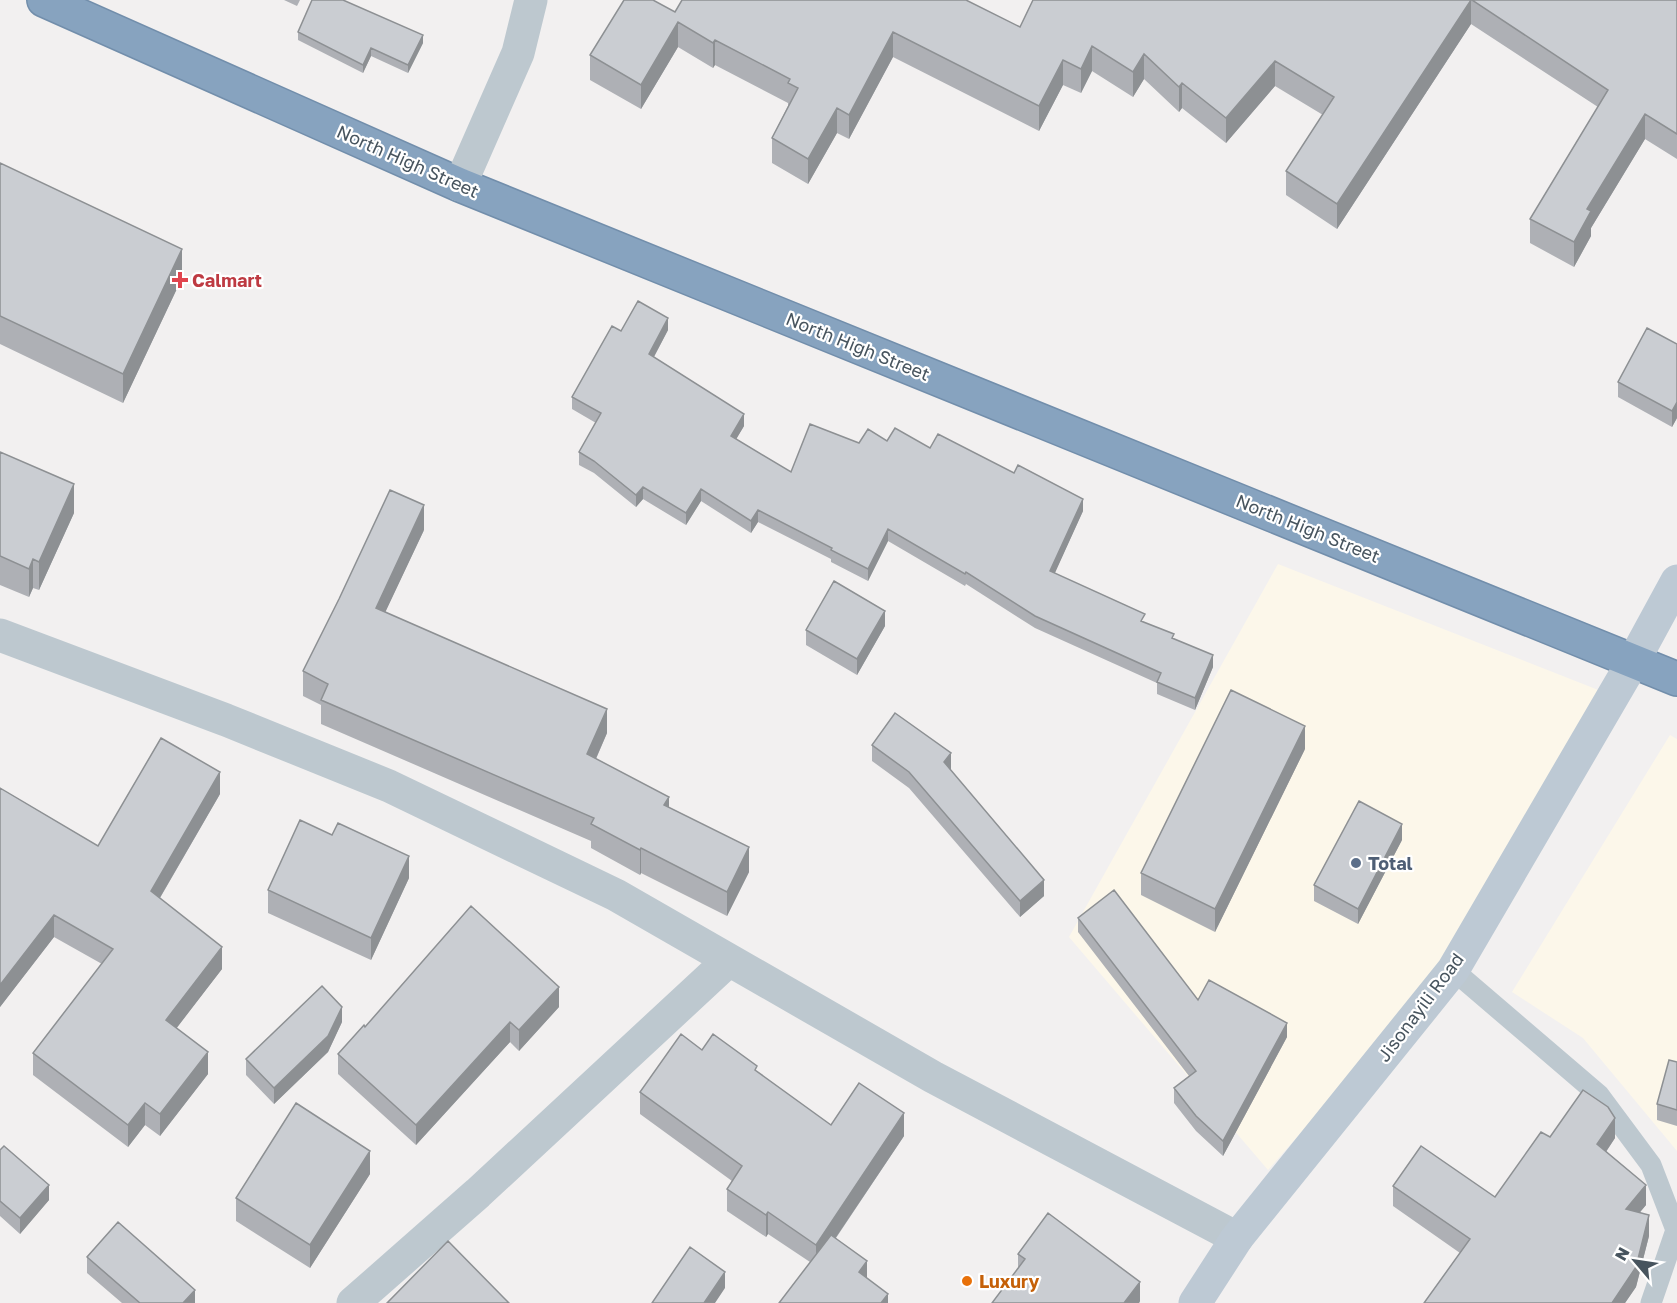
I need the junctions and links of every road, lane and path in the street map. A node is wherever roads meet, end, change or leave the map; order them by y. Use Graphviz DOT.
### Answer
graph roads {
  1 [pos="44,0"];
  2 [pos="531,0"];
  3 [pos="460,185"];
  4 [pos="1677,581"];
  5 [pos="0,636"];
  6 [pos="1634,660"];
  7 [pos="1677,679"];
  8 [pos="728,961"];
  9 [pos="1453,970"];
  10 [pos="1237,1238"];
  11 [pos="353,1303"];
  12 [pos="1195,1303"];
  13 [pos="1651,1303"];
  1 -- 3 [label="highway, North High Street"];
  2 -- 3 [label="street"];
  3 -- 6 [label="highway, North High Street"];
  4 -- 6 [label="street, Jisonayili Road"];
  5 -- 8 [label="street"];
  6 -- 7 [label="highway, North High Street"];
  6 -- 9 [label="street, Jisonayili Road"];
  8 -- 10 [label="street"];
  8 -- 11 [label="street"];
  9 -- 10 [label="street, Jisonayili Road"];
  9 -- 13 [label="lane"];
  10 -- 12 [label="street, Jisonayili Road"];
}
